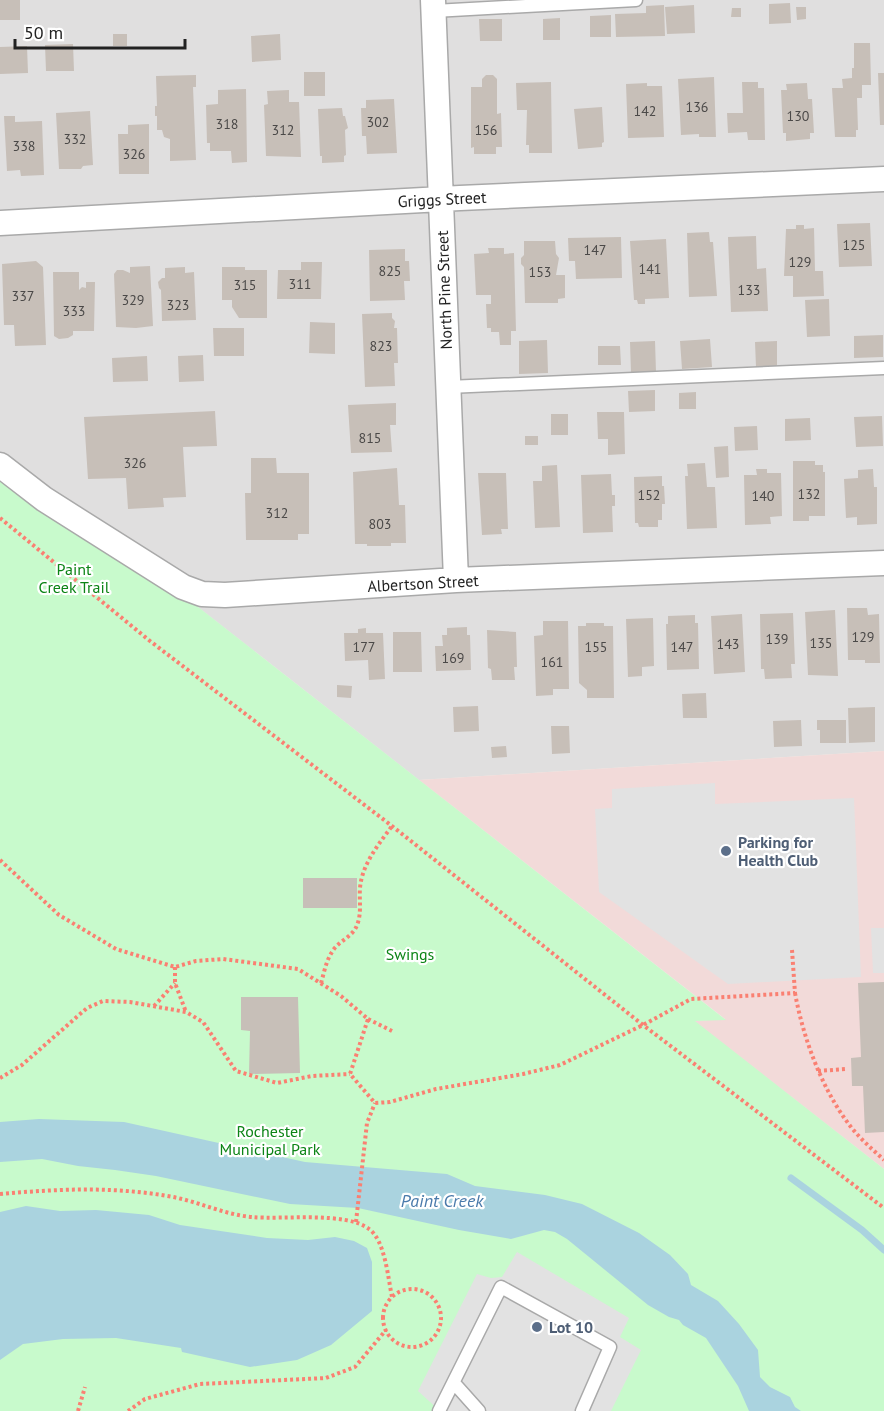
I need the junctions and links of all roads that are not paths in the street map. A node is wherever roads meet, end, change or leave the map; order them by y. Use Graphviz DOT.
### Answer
graph roads {
  1 [pos="636,0"];
  2 [pos="433,6"];
  3 [pos="884,179"];
  4 [pos="440,199"];
  5 [pos="0,223"];
  6 [pos="884,368"];
  7 [pos="448,387"];
  8 [pos="0,465"];
  9 [pos="884,562"];
  10 [pos="456,580"];
  11 [pos="454,1383"];
  12 [pos="439,1411"];
  13 [pos="479,1411"];
  14 [pos="582,1411"];
  1 -- 2 [label="lane"];
  2 -- 4 [label="street, North Pine Street"];
  3 -- 4 [label="street, Griggs Street"];
  4 -- 5 [label="street, Griggs Street"];
  4 -- 7 [label="street, North Pine Street"];
  6 -- 7 [label="lane"];
  7 -- 10 [label="street, North Pine Street"];
  8 -- 10 [label="street, Albertson Street"];
  9 -- 10 [label="street, Albertson Street"];
  11 -- 12 [label="lane"];
  11 -- 13 [label="lane"];
  11 -- 14 [label="lane"];
}
